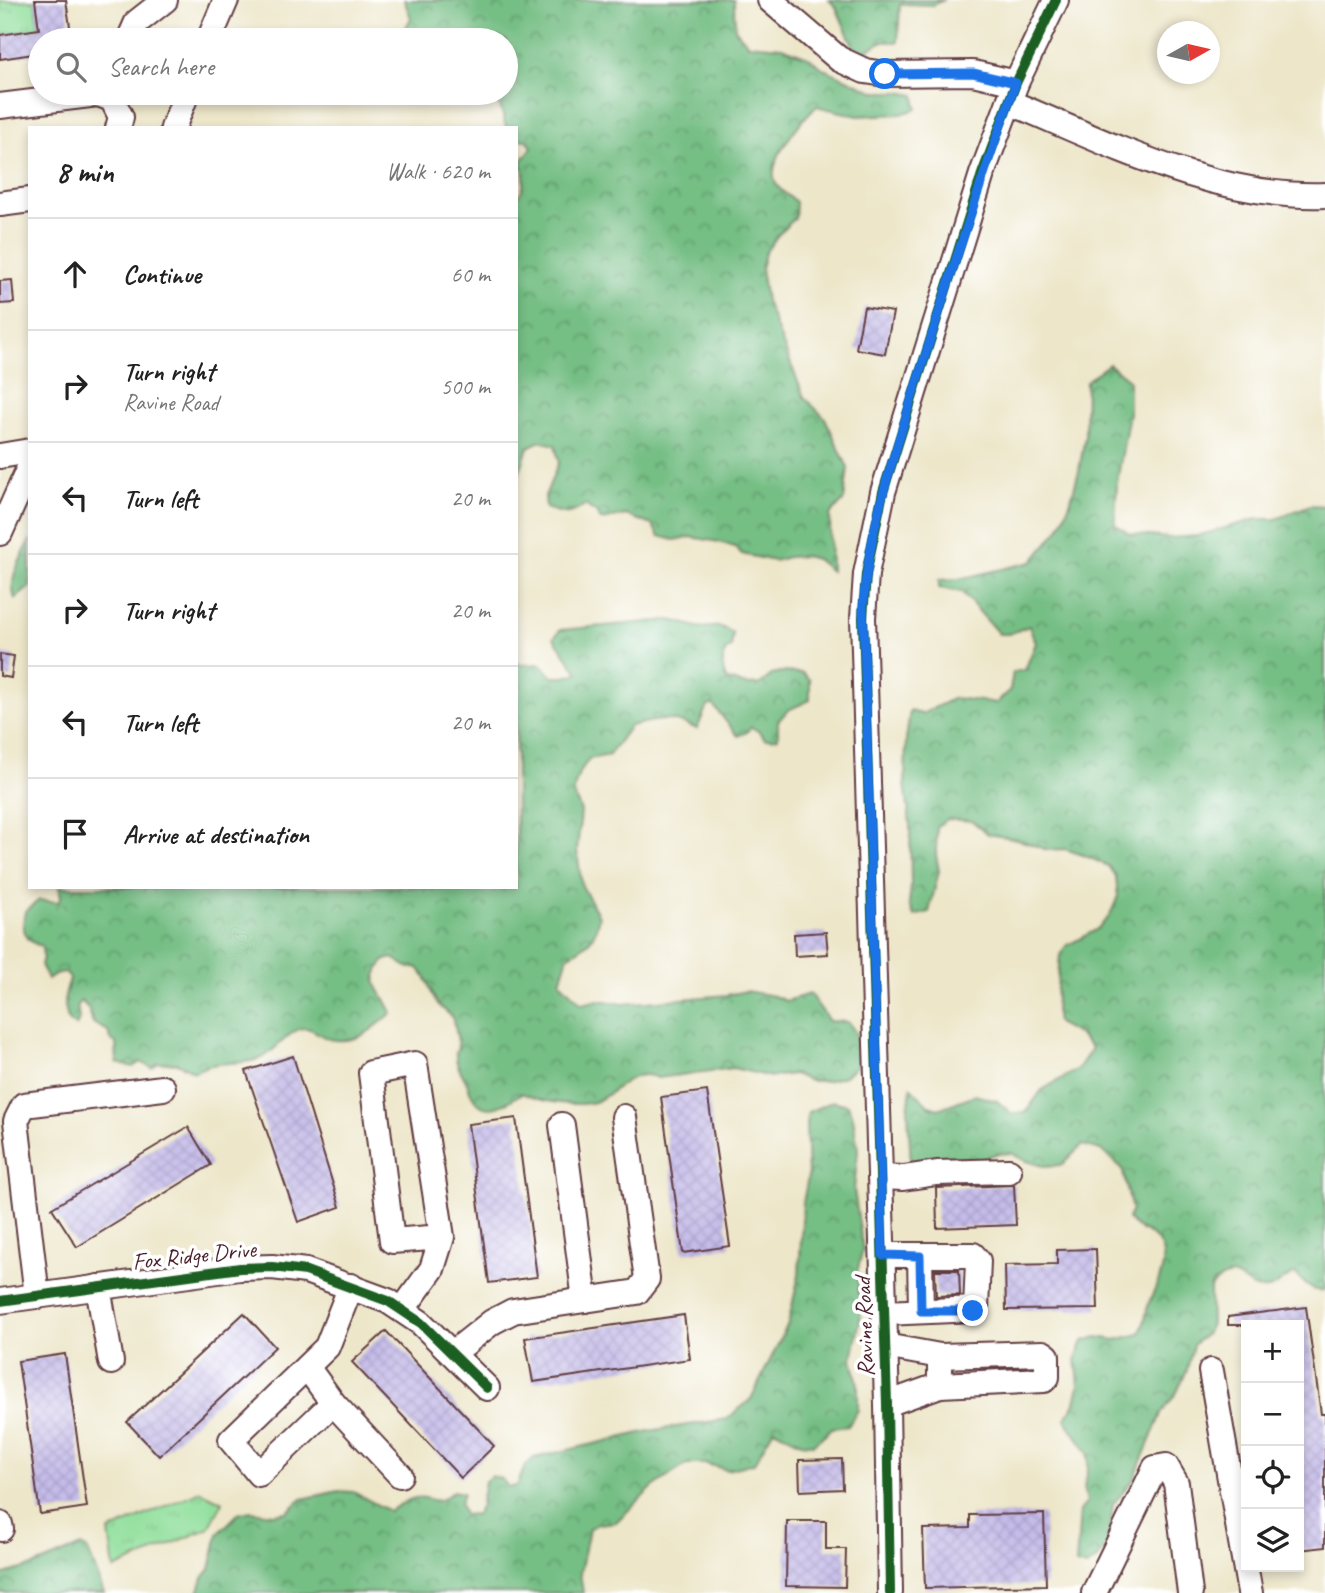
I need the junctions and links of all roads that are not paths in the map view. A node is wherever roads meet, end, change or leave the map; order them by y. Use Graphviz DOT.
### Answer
graph roads {
  1 [pos="165,0"];
  2 [pos="226,0"];
  3 [pos="770,0"];
  4 [pos="1056,0"];
  5 [pos="134,28"];
  6 [pos="214,28"];
  7 [pos="1012,93"];
  8 [pos="28,103"];
  9 [pos="115,105"];
  10 [pos="177,105"];
  11 [pos="0,106"];
  12 [pos="119,126"];
  13 [pos="173,126"];
  14 [pos="1325,195"];
  15 [pos="28,200"];
  16 [pos="0,204"];
  17 [pos="28,452"];
  18 [pos="0,456"];
  19 [pos="28,470"];
  20 [pos="0,533"];
  21 [pos="163,1088"];
  22 [pos="624,1117"];
  23 [pos="562,1125"];
  24 [pos="1009,1171"];
  25 [pos="880,1177"];
  26 [pos="442,1237"];
  27 [pos="883,1255"];
  28 [pos="920,1256"];
  29 [pos="351,1286"];
  30 [pos="98,1287"];
  31 [pos="37,1296"];
  32 [pos="585,1300"];
  33 [pos="0,1301"];
  34 [pos="403,1309"];
  35 [pos="921,1311"];
  36 [pos="884,1313"];
  37 [pos="885,1346"];
  38 [pos="453,1353"];
  39 [pos="940,1356"];
  40 [pos="111,1363"];
  41 [pos="307,1367"];
  42 [pos="1211,1371"];
  43 [pos="940,1385"];
  44 [pos="487,1388"];
  45 [pos="333,1403"];
  46 [pos="887,1404"];
  47 [pos="400,1475"];
  48 [pos="0,1524"];
  49 [pos="1,1529"];
  50 [pos="890,1593"];
  51 [pos="1094,1593"];
  52 [pos="1190,1593"];
  53 [pos="1250,1593"];
  1 -- 5 [label="street"];
  2 -- 6 [label="street"];
  3 -- 7 [label="street"];
  4 -- 7 [label="street, Ravine Road"];
  7 -- 14 [label="street"];
  7 -- 25 [label="street, Ravine Road"];
  8 -- 11 [label="street"];
  9 -- 12 [label="street"];
  10 -- 13 [label="street"];
  15 -- 16 [label="street"];
  17 -- 18 [label="street"];
  19 -- 20 [label="street"];
  21 -- 31 [label="street"];
  22 -- 32 [label="street"];
  23 -- 32 [label="street"];
  24 -- 25 [label="street"];
  25 -- 27 [label="street, Ravine Road"];
  26 -- 26 [label="street"];
  26 -- 34 [label="street"];
  27 -- 28 [label="street"];
  27 -- 36 [label="street, Ravine Road"];
  28 -- 35 [label="street"];
  28 -- 35 [label="street"];
  29 -- 30 [label="street, Fox Ridge Drive"];
  29 -- 34 [label="street, Fox Ridge Drive"];
  29 -- 41 [label="street"];
  30 -- 31 [label="street, Fox Ridge Drive"];
  30 -- 40 [label="street"];
  31 -- 33 [label="street, Fox Ridge Drive"];
  32 -- 38 [label="street"];
  34 -- 38 [label="street, Fox Ridge Drive"];
  35 -- 36 [label="street"];
  36 -- 37 [label="street, Ravine Road"];
  37 -- 39 [label="street"];
  37 -- 46 [label="street, Ravine Road"];
  38 -- 44 [label="street, Fox Ridge Drive"];
  39 -- 43 [label="street"];
  39 -- 43 [label="street"];
  41 -- 45 [label="street"];
  41 -- 45 [label="street"];
  42 -- 53 [label="street"];
  43 -- 46 [label="street"];
  45 -- 47 [label="street"];
  46 -- 50 [label="street, Ravine Road"];
  48 -- 49 [label="street"];
  51 -- 52 [label="street"];
}
